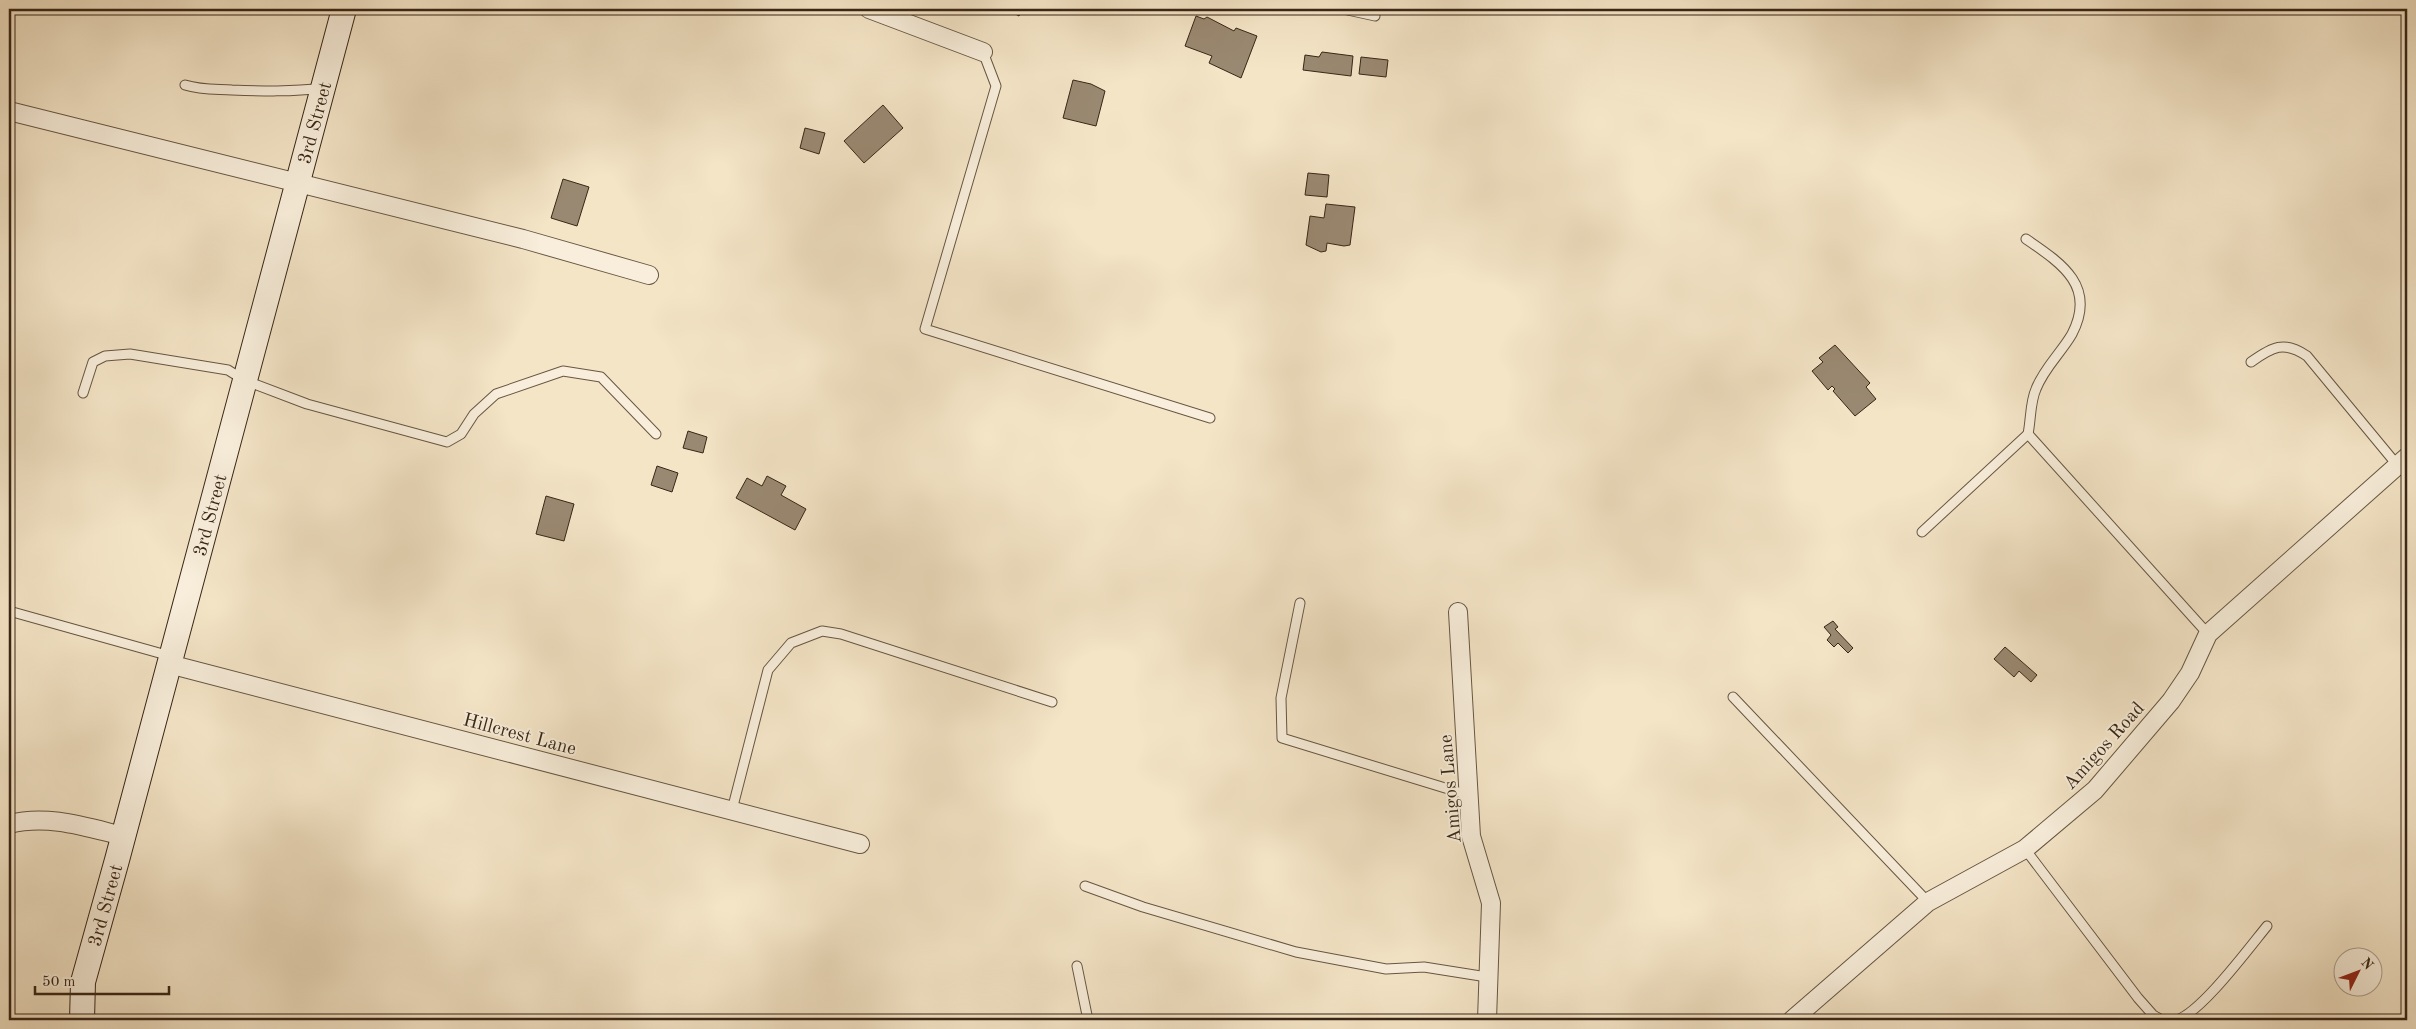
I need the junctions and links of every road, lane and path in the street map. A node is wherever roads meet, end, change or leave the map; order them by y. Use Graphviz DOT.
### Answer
graph roads {
  1 [pos="344,9"];
  2 [pos="869,9"];
  3 [pos="1343,9"];
  4 [pos="1375,16"];
  5 [pos="983,52"];
  6 [pos="185,86"];
  7 [pos="322,88"];
  8 [pos="9,111"];
  9 [pos="297,183"];
  10 [pos="2026,239"];
  11 [pos="649,276"];
  12 [pos="2251,362"];
  13 [pos="244,380"];
  14 [pos="83,393"];
  15 [pos="1210,418"];
  16 [pos="656,434"];
  17 [pos="2028,434"];
  18 [pos="2402,462"];
  19 [pos="1922,532"];
  20 [pos="1300,603"];
  21 [pos="9,611"];
  22 [pos="1458,612"];
  23 [pos="2208,634"];
  24 [pos="170,660"];
  25 [pos="1733,697"];
  26 [pos="1052,702"];
  27 [pos="1468,795"];
  28 [pos="732,810"];
  29 [pos="9,824"];
  30 [pos="123,836"];
  31 [pos="860,844"];
  32 [pos="2025,849"];
  33 [pos="1085,886"];
  34 [pos="1928,902"];
  35 [pos="2267,926"];
  36 [pos="1077,966"];
  37 [pos="1487,977"];
  38 [pos="82,1020"];
  39 [pos="1088,1020"];
  40 [pos="1487,1020"];
  41 [pos="1792,1020"];
  42 [pos="2162,1020"];
  43 [pos="2176,1020"];
  1 -- 7 [label="main road, 3rd Street"];
  2 -- 5 [label="street"];
  3 -- 4 [label="lane"];
  5 -- 15 [label="lane"];
  6 -- 7 [label="lane"];
  7 -- 9 [label="main road, 3rd Street"];
  8 -- 9 [label="street"];
  9 -- 11 [label="street"];
  9 -- 13 [label="main road, 3rd Street"];
  10 -- 17 [label="lane"];
  12 -- 18 [label="lane"];
  13 -- 14 [label="lane"];
  13 -- 16 [label="lane"];
  13 -- 24 [label="main road, 3rd Street"];
  17 -- 19 [label="lane"];
  17 -- 23 [label="lane"];
  18 -- 23 [label="street, Amigos Road"];
  20 -- 27 [label="lane"];
  21 -- 24 [label="lane"];
  22 -- 27 [label="street, Amigos Lane"];
  23 -- 32 [label="street, Amigos Road"];
  24 -- 28 [label="street, Hillcrest Lane"];
  24 -- 30 [label="main road, 3rd Street"];
  25 -- 34 [label="lane"];
  26 -- 28 [label="lane"];
  27 -- 37 [label="street, Amigos Lane"];
  28 -- 31 [label="street, Hillcrest Lane"];
  29 -- 30 [label="street"];
  30 -- 38 [label="main road, 3rd Street"];
  32 -- 34 [label="street, Amigos Road"];
  32 -- 42 [label="lane"];
  33 -- 37 [label="lane"];
  34 -- 41 [label="street, Amigos Road"];
  35 -- 43 [label="lane"];
  36 -- 39 [label="lane"];
  37 -- 40 [label="street, Amigos Lane"];
}
